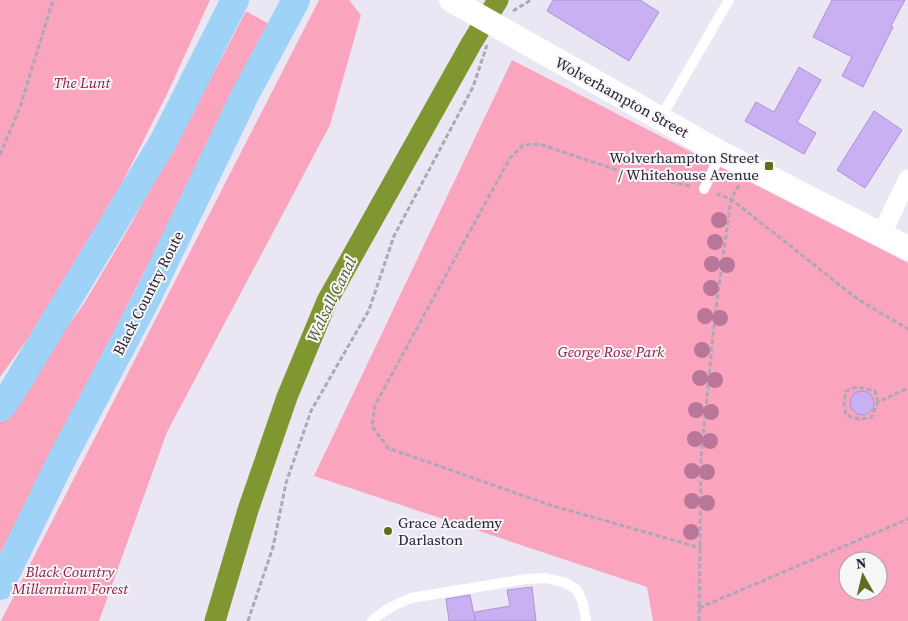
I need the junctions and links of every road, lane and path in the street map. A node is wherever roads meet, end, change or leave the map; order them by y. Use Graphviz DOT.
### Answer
graph roads {
  1 [pos="53,0"];
  2 [pos="235,0"];
  3 [pos="451,0"];
  4 [pos="531,0"];
  5 [pos="729,0"];
  6 [pos="295,3"];
  7 [pos="508,14"];
  8 [pos="489,41"];
  9 [pos="660,119"];
  10 [pos="721,153"];
  11 [pos="0,155"];
  12 [pos="749,167"];
  13 [pos="908,179"];
  14 [pos="704,189"];
  15 [pos="731,199"];
  16 [pos="880,235"];
  17 [pos="908,248"];
  18 [pos="908,329"];
  19 [pos="908,388"];
  20 [pos="878,402"];
  21 [pos="0,408"];
  22 [pos="908,519"];
  23 [pos="700,548"];
  24 [pos="0,586"];
  25 [pos="699,608"];
  26 [pos="248,621"];
  27 [pos="372,621"];
  28 [pos="586,621"];
  29 [pos="699,621"];
  1 -- 11 [label="path"];
  2 -- 21 [label="highway"];
  3 -- 9 [label="street, Wolverhampton Street"];
  4 -- 7 [label="path"];
  5 -- 9 [label="lane"];
  6 -- 24 [label="highway, Black Country Route"];
  8 -- 26 [label="path"];
  9 -- 10 [label="street, Wolverhampton Street"];
  10 -- 12 [label="street, Wolverhampton Street"];
  10 -- 14 [label="lane"];
  12 -- 15 [label="path"];
  12 -- 16 [label="street, Wolverhampton Street"];
  13 -- 16 [label="street"];
  14 -- 15 [label="path"];
  14 -- 23 [label="path"];
  15 -- 18 [label="path"];
  15 -- 23 [label="path"];
  16 -- 17 [label="street, Wolverhampton Street"];
  19 -- 20 [label="path"];
  20 -- 20 [label="path"];
  22 -- 25 [label="path"];
  23 -- 25 [label="path"];
  25 -- 29 [label="path"];
  27 -- 28 [label="lane"];
}
